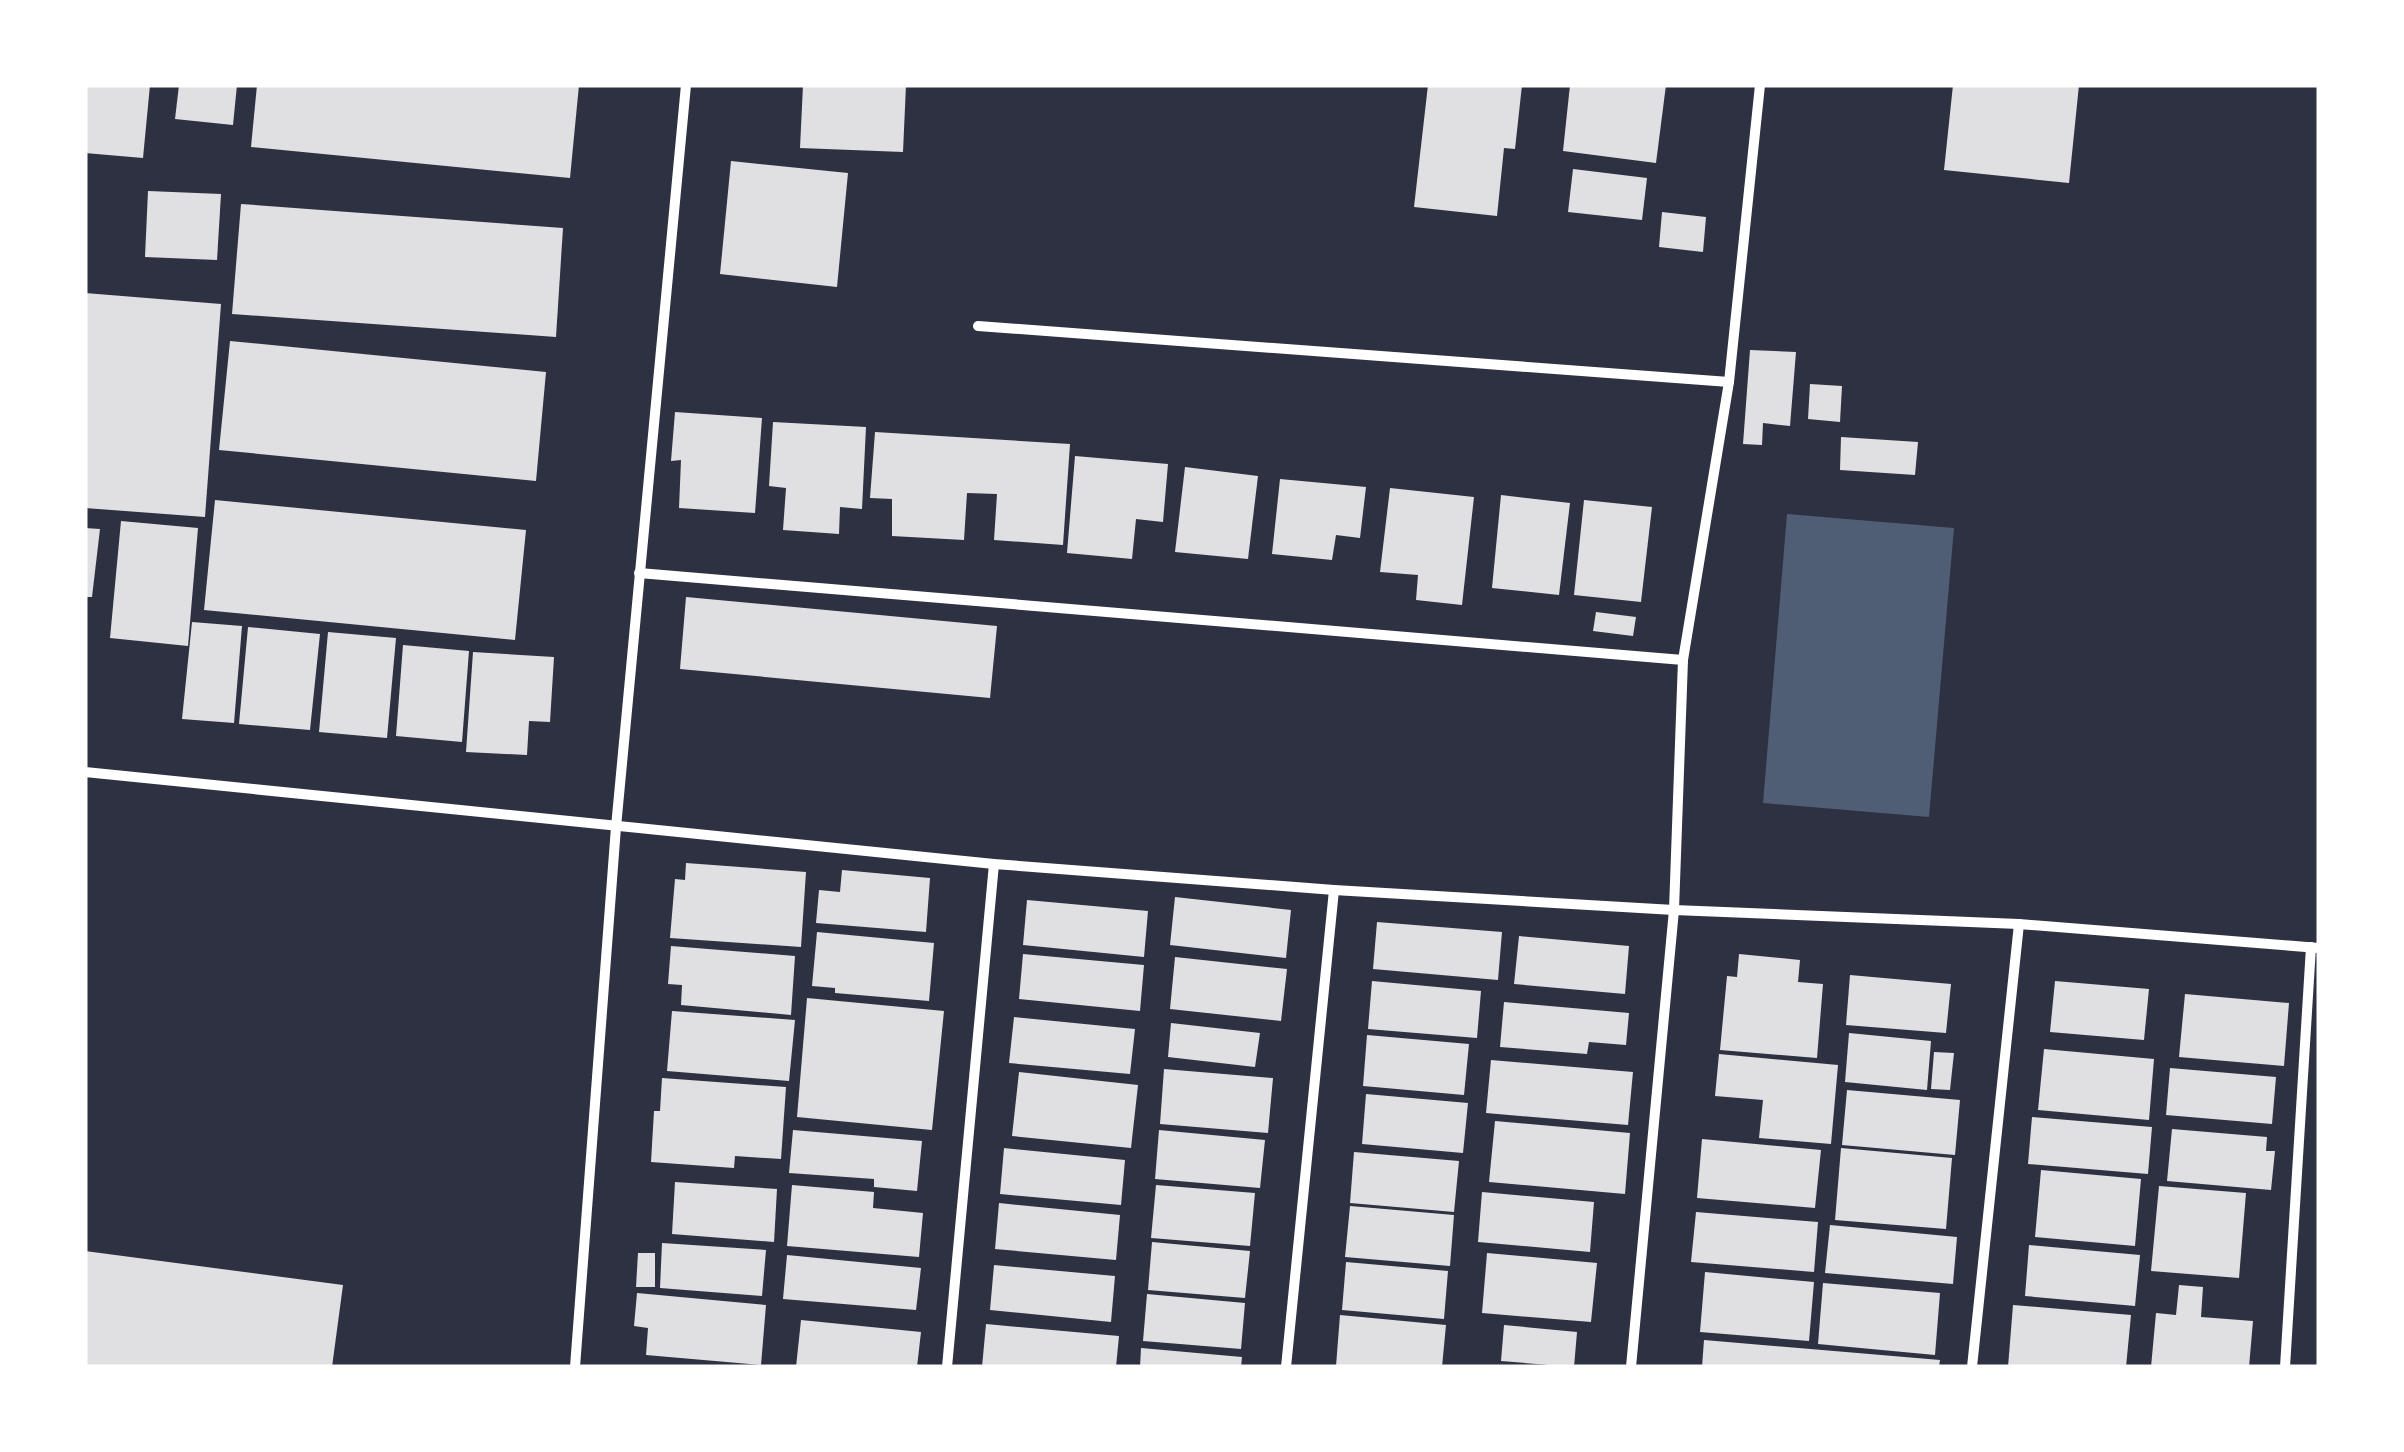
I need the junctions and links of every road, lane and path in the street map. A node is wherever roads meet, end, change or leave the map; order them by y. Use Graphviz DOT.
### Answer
graph roads {
  1 [pos="686,85"];
  2 [pos="1760,85"];
  3 [pos="978,326"];
  4 [pos="1730,382"];
  5 [pos="639,574"];
  6 [pos="1683,660"];
  7 [pos="85,772"];
  8 [pos="616,827"];
  9 [pos="994,864"];
  10 [pos="1334,890"];
  11 [pos="1674,910"];
  12 [pos="2020,924"];
  13 [pos="2315,947"];
  14 [pos="575,1367"];
  15 [pos="947,1367"];
  16 [pos="1286,1367"];
  17 [pos="1631,1367"];
  18 [pos="1972,1367"];
  19 [pos="2284,1367"];
  1 -- 5 [label="street"];
  2 -- 4 [label="street"];
  3 -- 4 [label="street"];
  4 -- 6 [label="street"];
  5 -- 6 [label="street"];
  5 -- 8 [label="street"];
  6 -- 11 [label="street"];
  7 -- 8 [label="street"];
  8 -- 9 [label="street"];
  8 -- 14 [label="street"];
  9 -- 10 [label="street"];
  9 -- 15 [label="street"];
  10 -- 11 [label="street"];
  10 -- 16 [label="street"];
  11 -- 12 [label="street"];
  11 -- 17 [label="street"];
  12 -- 13 [label="street"];
  12 -- 18 [label="street"];
  13 -- 19 [label="street"];
}
